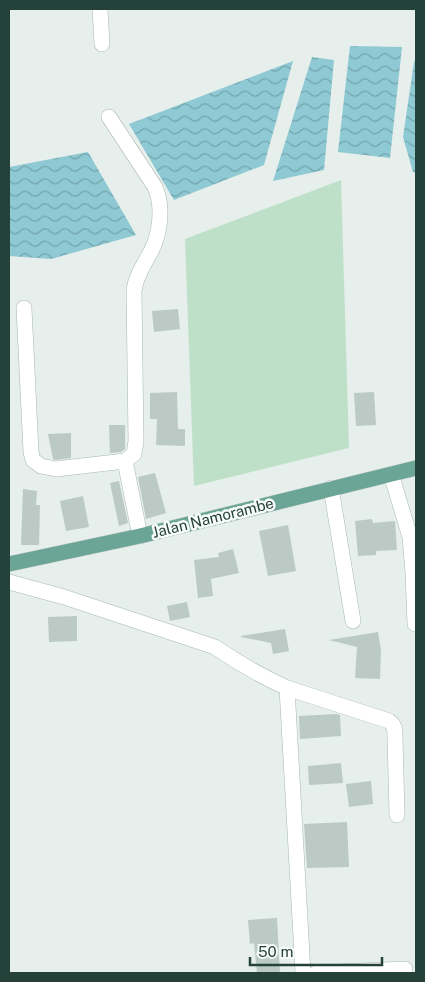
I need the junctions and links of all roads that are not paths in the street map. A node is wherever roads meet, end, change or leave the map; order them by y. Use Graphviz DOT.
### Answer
graph roads {
  1 [pos="100,9"];
  2 [pos="102,44"];
  3 [pos="109,117"];
  4 [pos="24,308"];
  5 [pos="125,461"];
  6 [pos="416,468"];
  7 [pos="391,474"];
  8 [pos="331,488"];
  9 [pos="140,536"];
  10 [pos="9,564"];
  11 [pos="9,582"];
  12 [pos="353,621"];
  13 [pos="415,624"];
  14 [pos="287,688"];
  15 [pos="397,815"];
  16 [pos="405,969"];
  17 [pos="303,973"];
  18 [pos="316,973"];
  1 -- 2 [label="street"];
  3 -- 5 [label="street"];
  4 -- 5 [label="street"];
  5 -- 9 [label="street"];
  6 -- 7 [label="main road, Jalan Namorambe"];
  7 -- 8 [label="main road, Jalan Namorambe"];
  7 -- 13 [label="street"];
  8 -- 9 [label="main road, Jalan Namorambe"];
  8 -- 12 [label="street"];
  9 -- 10 [label="main road, Jalan Namorambe"];
  11 -- 14 [label="street"];
  14 -- 15 [label="street"];
  14 -- 17 [label="street"];
  16 -- 18 [label="street"];
}
